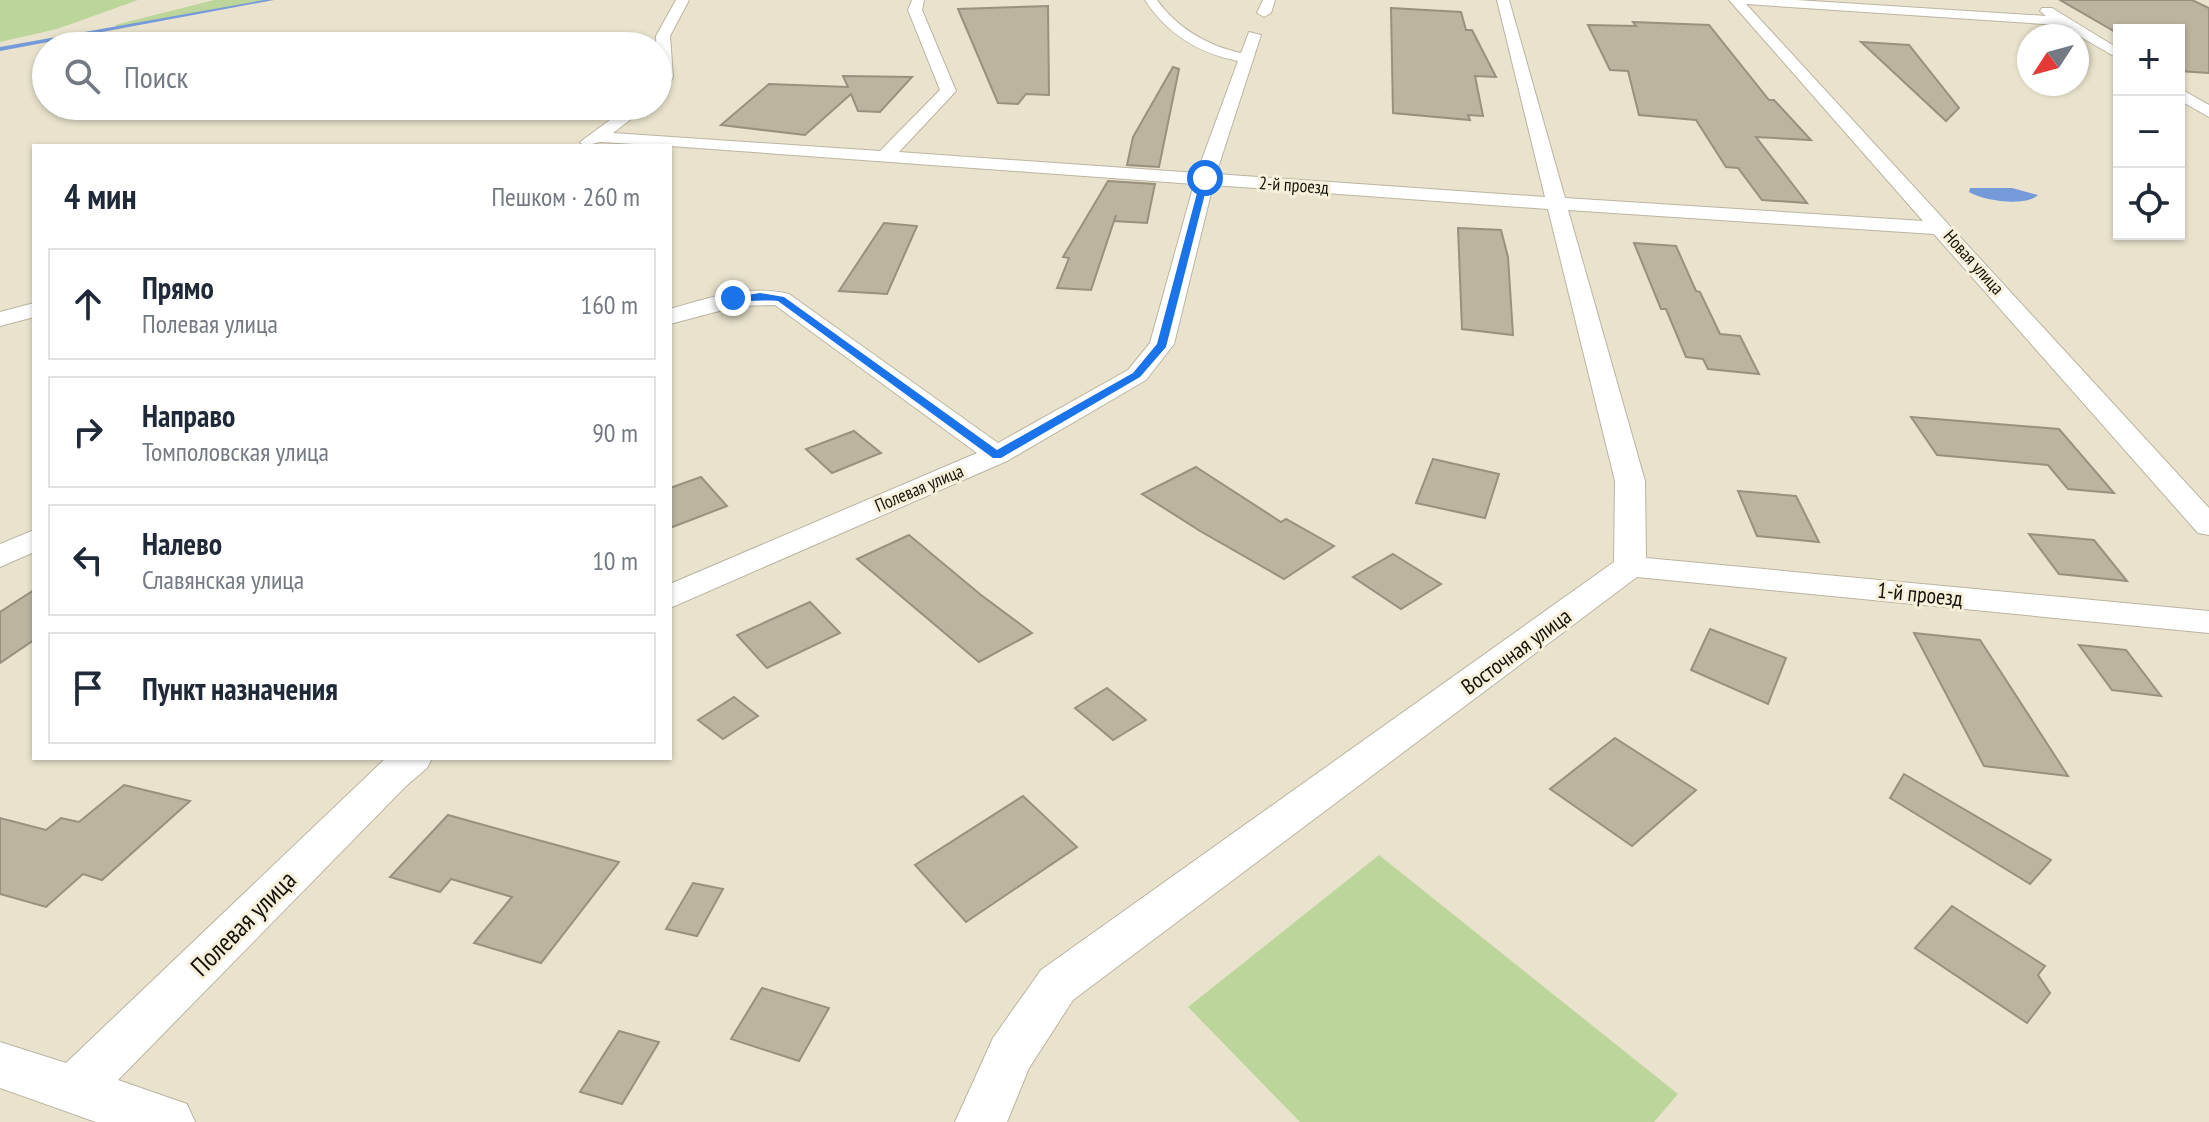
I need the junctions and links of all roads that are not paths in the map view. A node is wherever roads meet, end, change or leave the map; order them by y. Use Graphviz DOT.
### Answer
graph roads {
  1 [pos="683,0"];
  2 [pos="918,0"];
  3 [pos="1151,0"];
  4 [pos="1503,0"];
  5 [pos="1736,0"];
  6 [pos="2030,0"];
  7 [pos="2064,21"];
  8 [pos="1258,27"];
  9 [pos="663,32"];
  10 [pos="2113,51"];
  11 [pos="2184,96"];
  12 [pos="2209,112"];
  13 [pos="620,120"];
  14 [pos="590,141"];
  15 [pos="649,144"];
  16 [pos="672,145"];
  17 [pos="885,156"];
  18 [pos="1205,178"];
  19 [pos="1557,206"];
  20 [pos="1943,228"];
  21 [pos="32,311"];
  22 [pos="672,316"];
  23 [pos="0,319"];
  24 [pos="997,455"];
  25 [pos="2209,526"];
  26 [pos="32,540"];
  27 [pos="0,557"];
  28 [pos="1630,566"];
  29 [pos="672,596"];
  30 [pos="2209,622"];
  31 [pos="411,760"];
  32 [pos="0,1065"];
  33 [pos="74,1090"];
  34 [pos="169,1122"];
  35 [pos="981,1122"];
  1 -- 9 [label="street"];
  2 -- 17 [label="street"];
  3 -- 8 [label="street"];
  4 -- 19 [label="street"];
  5 -- 7 [label="street"];
  5 -- 20 [label="street, Новая улица"];
  6 -- 7 [label="street"];
  7 -- 10 [label="street"];
  8 -- 18 [label="street, Полевая улица"];
  11 -- 12 [label="street"];
  13 -- 14 [label="street"];
  14 -- 15 [label="street, 2-й проезд"];
  16 -- 17 [label="street, 2-й проезд"];
  17 -- 18 [label="street, 2-й проезд"];
  18 -- 19 [label="street, 2-й проезд"];
  18 -- 24 [label="street, Полевая улица"];
  19 -- 20 [label="street, 2-й проезд"];
  19 -- 28 [label="street"];
  20 -- 25 [label="street, Новая улица"];
  21 -- 23 [label="street"];
  22 -- 24 [label="street"];
  24 -- 29 [label="street, Полевая улица"];
  26 -- 27 [label="street"];
  28 -- 30 [label="street, 1-й проезд"];
  28 -- 35 [label="street, Восточная улица"];
  31 -- 33 [label="street, Полевая улица"];
  32 -- 33 [label="street"];
  33 -- 34 [label="street"];
}
